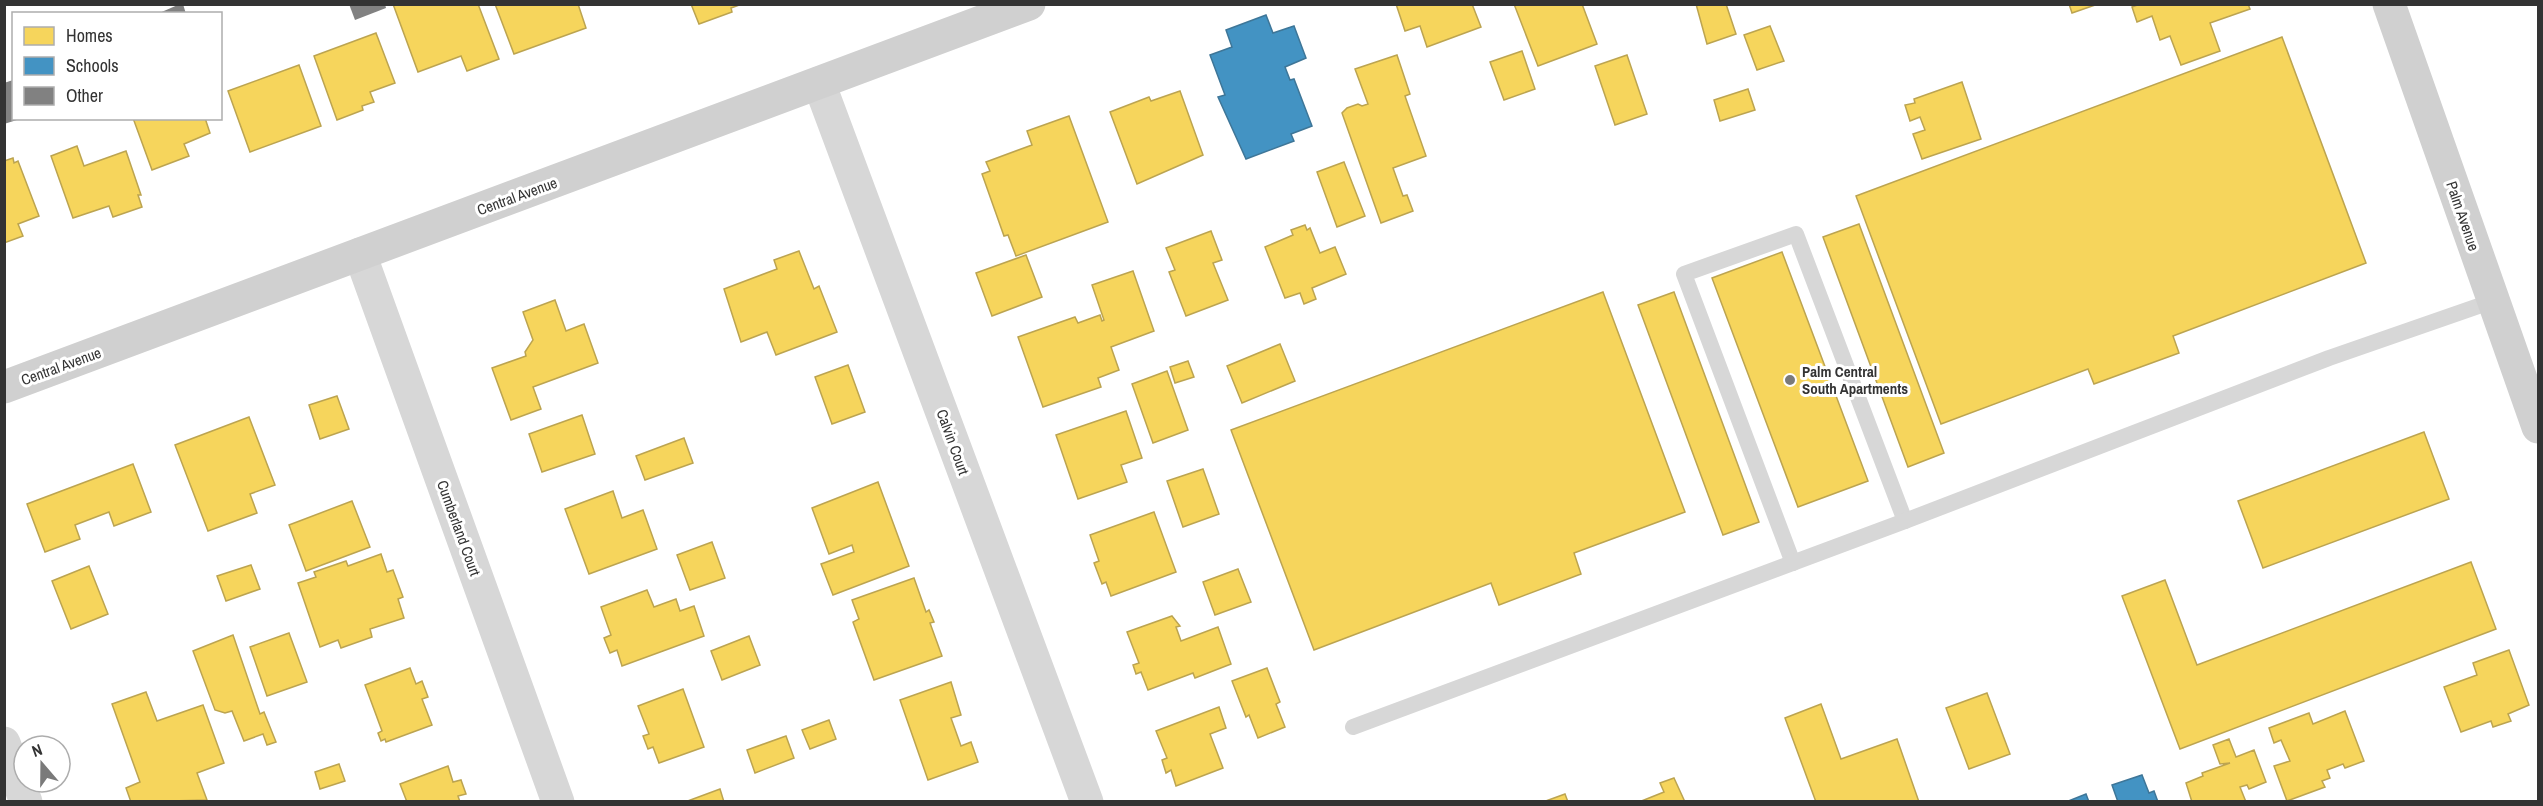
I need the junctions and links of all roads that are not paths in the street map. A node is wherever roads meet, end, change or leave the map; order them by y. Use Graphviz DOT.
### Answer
graph roads {
  1 [pos="1029,4"];
  2 [pos="2389,4"];
  3 [pos="819,83"];
  4 [pos="360,254"];
  5 [pos="2493,301"];
  6 [pos="4,387"];
  7 [pos="2538,427"];
  8 [pos="1905,521"];
  9 [pos="1793,563"];
  10 [pos="1353,727"];
  11 [pos="4,743"];
  12 [pos="26,801"];
  13 [pos="558,801"];
  14 [pos="1087,801"];
  1 -- 3 [label="main road, Central Avenue"];
  2 -- 5 [label="main road, Palm Avenue"];
  3 -- 4 [label="main road, Central Avenue"];
  3 -- 14 [label="street, Calvin Court"];
  4 -- 6 [label="main road, Central Avenue"];
  4 -- 13 [label="street, Cumberland Court"];
  5 -- 7 [label="main road, Palm Avenue"];
  5 -- 8 [label="lane"];
  8 -- 9 [label="lane"];
  8 -- 9 [label="lane"];
  9 -- 10 [label="lane"];
  11 -- 12 [label="street"];
}
